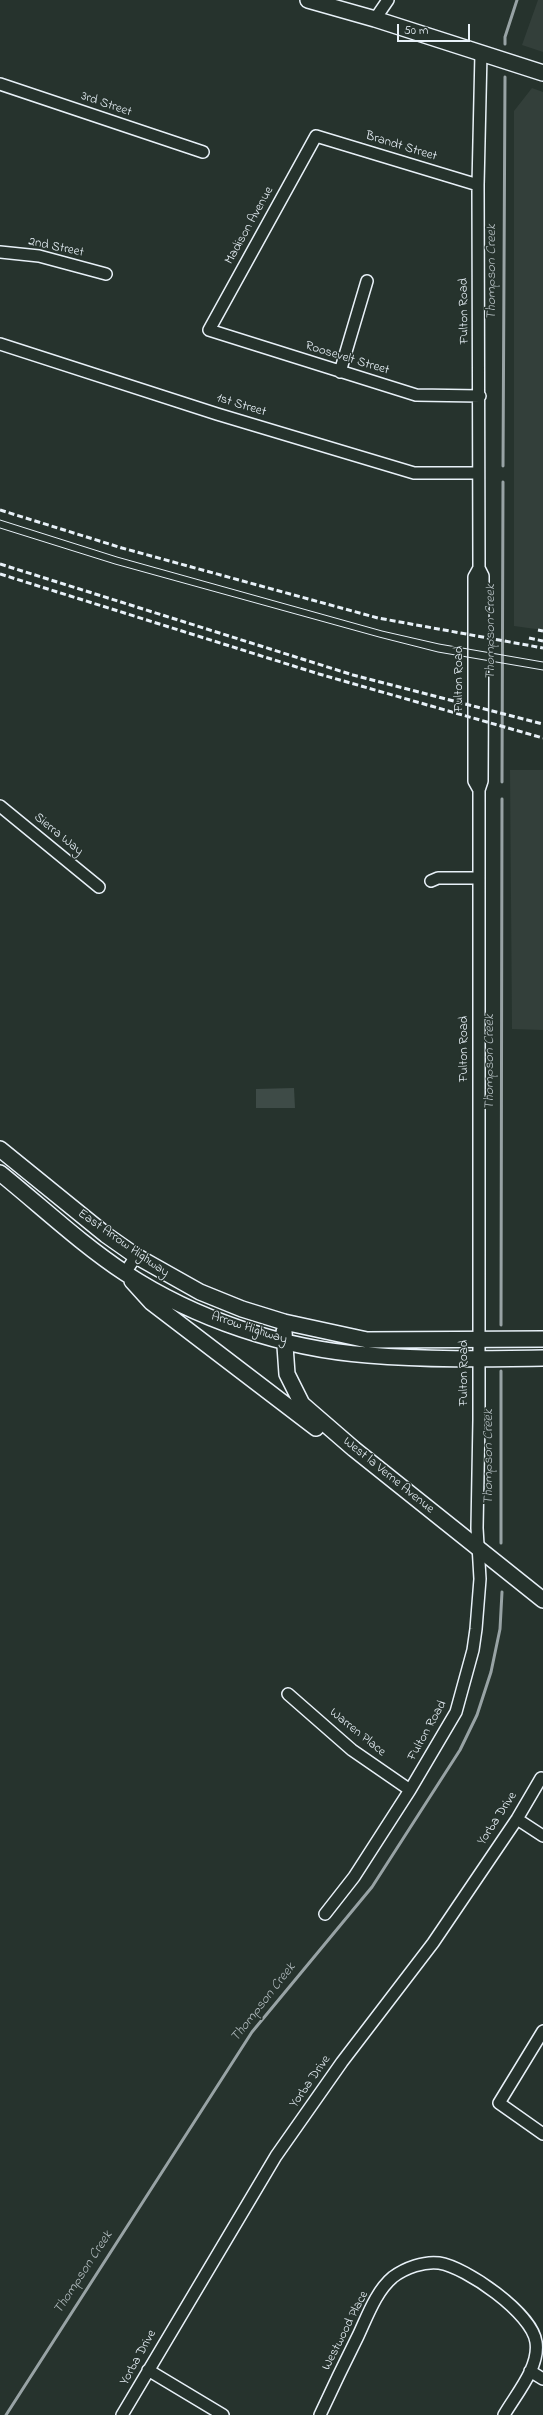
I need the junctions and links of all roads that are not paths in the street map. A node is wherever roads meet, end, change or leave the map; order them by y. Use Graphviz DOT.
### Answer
graph roads {
  1 [pos="308,0"];
  2 [pos="388,0"];
  3 [pos="375,19"];
  4 [pos="481,53"];
  5 [pos="543,73"];
  6 [pos="0,84"];
  7 [pos="316,136"];
  8 [pos="203,152"];
  9 [pos="478,185"];
  10 [pos="0,252"];
  11 [pos="106,274"];
  12 [pos="367,281"];
  13 [pos="209,330"];
  14 [pos="0,344"];
  15 [pos="340,372"];
  16 [pos="480,396"];
  17 [pos="478,473"];
  18 [pos="0,806"];
  19 [pos="479,878"];
  20 [pos="431,880"];
  21 [pos="99,887"];
  22 [pos="0,1149"];
  23 [pos="0,1173"];
  24 [pos="136,1256"];
  25 [pos="125,1273"];
  26 [pos="284,1322"];
  27 [pos="479,1339"];
  28 [pos="543,1339"];
  29 [pos="284,1341"];
  30 [pos="543,1358"];
  31 [pos="479,1359"];
  32 [pos="354,1449"];
  33 [pos="478,1548"];
  34 [pos="543,1600"];
  35 [pos="288,1694"];
  36 [pos="541,1778"];
  37 [pos="410,1790"];
  38 [pos="517,1819"];
  39 [pos="543,1836"];
  40 [pos="325,1914"];
  41 [pos="543,2031"];
  42 [pos="543,2134"];
  43 [pos="148,2370"];
  44 [pos="530,2371"];
  45 [pos="543,2379"];
  46 [pos="122,2415"];
  47 [pos="223,2415"];
  48 [pos="320,2415"];
  49 [pos="504,2415"];
  1 -- 3 [label="main road"];
  2 -- 3 [label="street"];
  3 -- 4 [label="main road"];
  4 -- 5 [label="main road"];
  4 -- 9 [label="street, Fulton Road"];
  6 -- 8 [label="street, 3rd Street"];
  7 -- 9 [label="street, Brandt Street"];
  7 -- 13 [label="street, Madison Avenue"];
  9 -- 16 [label="street, Fulton Road"];
  10 -- 11 [label="street, 2nd Street"];
  12 -- 15 [label="street"];
  13 -- 15 [label="street, Roosevelt Street"];
  14 -- 17 [label="street, 1st Street"];
  15 -- 16 [label="street, Roosevelt Street"];
  16 -- 17 [label="street, Fulton Road"];
  17 -- 19 [label="street, Fulton Road"];
  18 -- 21 [label="street, Sierra Way"];
  19 -- 20 [label="street"];
  19 -- 27 [label="street, Fulton Road"];
  22 -- 24 [label="main road, East Arrow Highway"];
  23 -- 25 [label="main road, Arrow Highway"];
  24 -- 25 [label="street"];
  24 -- 26 [label="main road, East Arrow Highway"];
  25 -- 29 [label="main road, Arrow Highway"];
  25 -- 32 [label="main road"];
  26 -- 27 [label="main road, Arrow Highway"];
  26 -- 29 [label="main road, West la Verne Avenue"];
  27 -- 28 [label="main road, Arrow Highway"];
  27 -- 31 [label="street, Fulton Road"];
  29 -- 31 [label="main road, Arrow Highway"];
  29 -- 32 [label="main road, West la Verne Avenue"];
  30 -- 31 [label="main road, Arrow Highway"];
  31 -- 33 [label="street, Fulton Road"];
  32 -- 33 [label="main road, West la Verne Avenue"];
  33 -- 34 [label="main road, West la Verne Avenue"];
  33 -- 37 [label="street, Fulton Road"];
  35 -- 37 [label="street, Warren Place"];
  36 -- 38 [label="street, Yorba Drive"];
  37 -- 40 [label="street, Fulton Road"];
  38 -- 39 [label="street"];
  38 -- 43 [label="street, Yorba Drive"];
  41 -- 42 [label="street"];
  43 -- 46 [label="street, Yorba Drive"];
  43 -- 47 [label="street"];
  44 -- 45 [label="street"];
  44 -- 48 [label="street, Westwood Place"];
  44 -- 49 [label="street, Westwood Place"];
}
